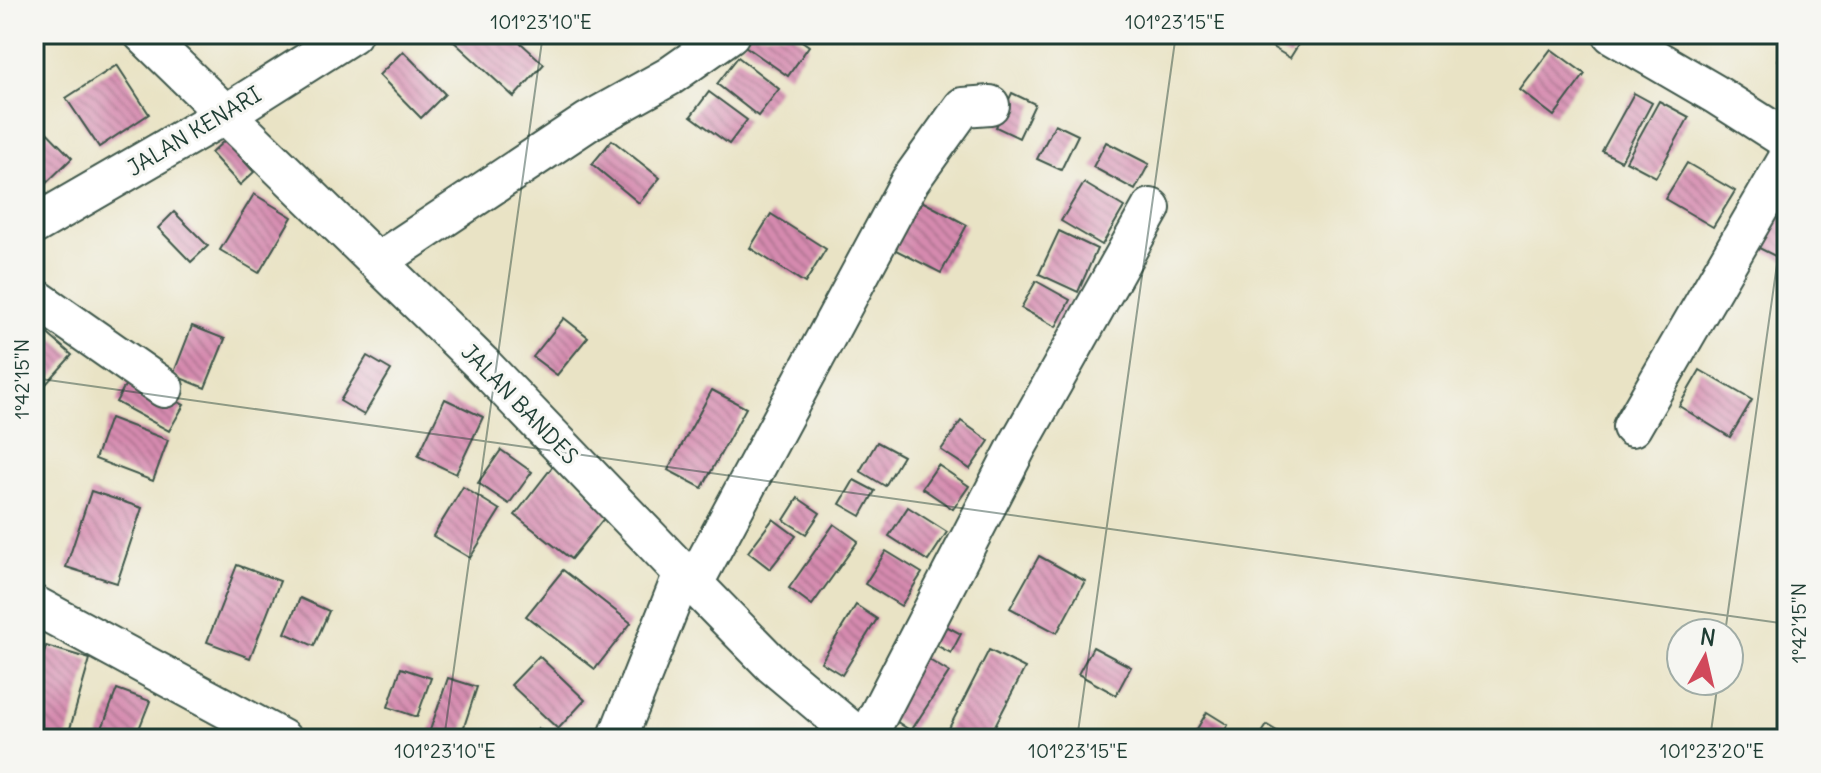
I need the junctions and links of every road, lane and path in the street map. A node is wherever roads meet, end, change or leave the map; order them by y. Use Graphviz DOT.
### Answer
graph roads {
  1 [pos="143,34"];
  2 [pos="352,34"];
  3 [pos="730,34"];
  4 [pos="1612,34"];
  5 [pos="990,105"];
  6 [pos="224,115"];
  7 [pos="1787,140"];
  8 [pos="1787,160"];
  9 [pos="1151,208"];
  10 [pos="34,225"];
  11 [pos="379,261"];
  12 [pos="34,297"];
  13 [pos="164,388"];
  14 [pos="1632,427"];
  15 [pos="689,578"];
  16 [pos="34,605"];
  17 [pos="282,739"];
  18 [pos="617,739"];
  19 [pos="863,739"];
  1 -- 6 [label="street, JALAN BANDES"];
  2 -- 6 [label="street, JALAN KENARI"];
  3 -- 11 [label="street"];
  4 -- 7 [label="street"];
  5 -- 15 [label="street"];
  6 -- 10 [label="street, JALAN KENARI"];
  6 -- 11 [label="street, JALAN BANDES"];
  8 -- 14 [label="street"];
  9 -- 19 [label="street"];
  11 -- 15 [label="street, JALAN BANDES"];
  12 -- 13 [label="street"];
  15 -- 18 [label="street"];
  15 -- 19 [label="street, JALAN BANDES"];
  16 -- 17 [label="street"];
}
